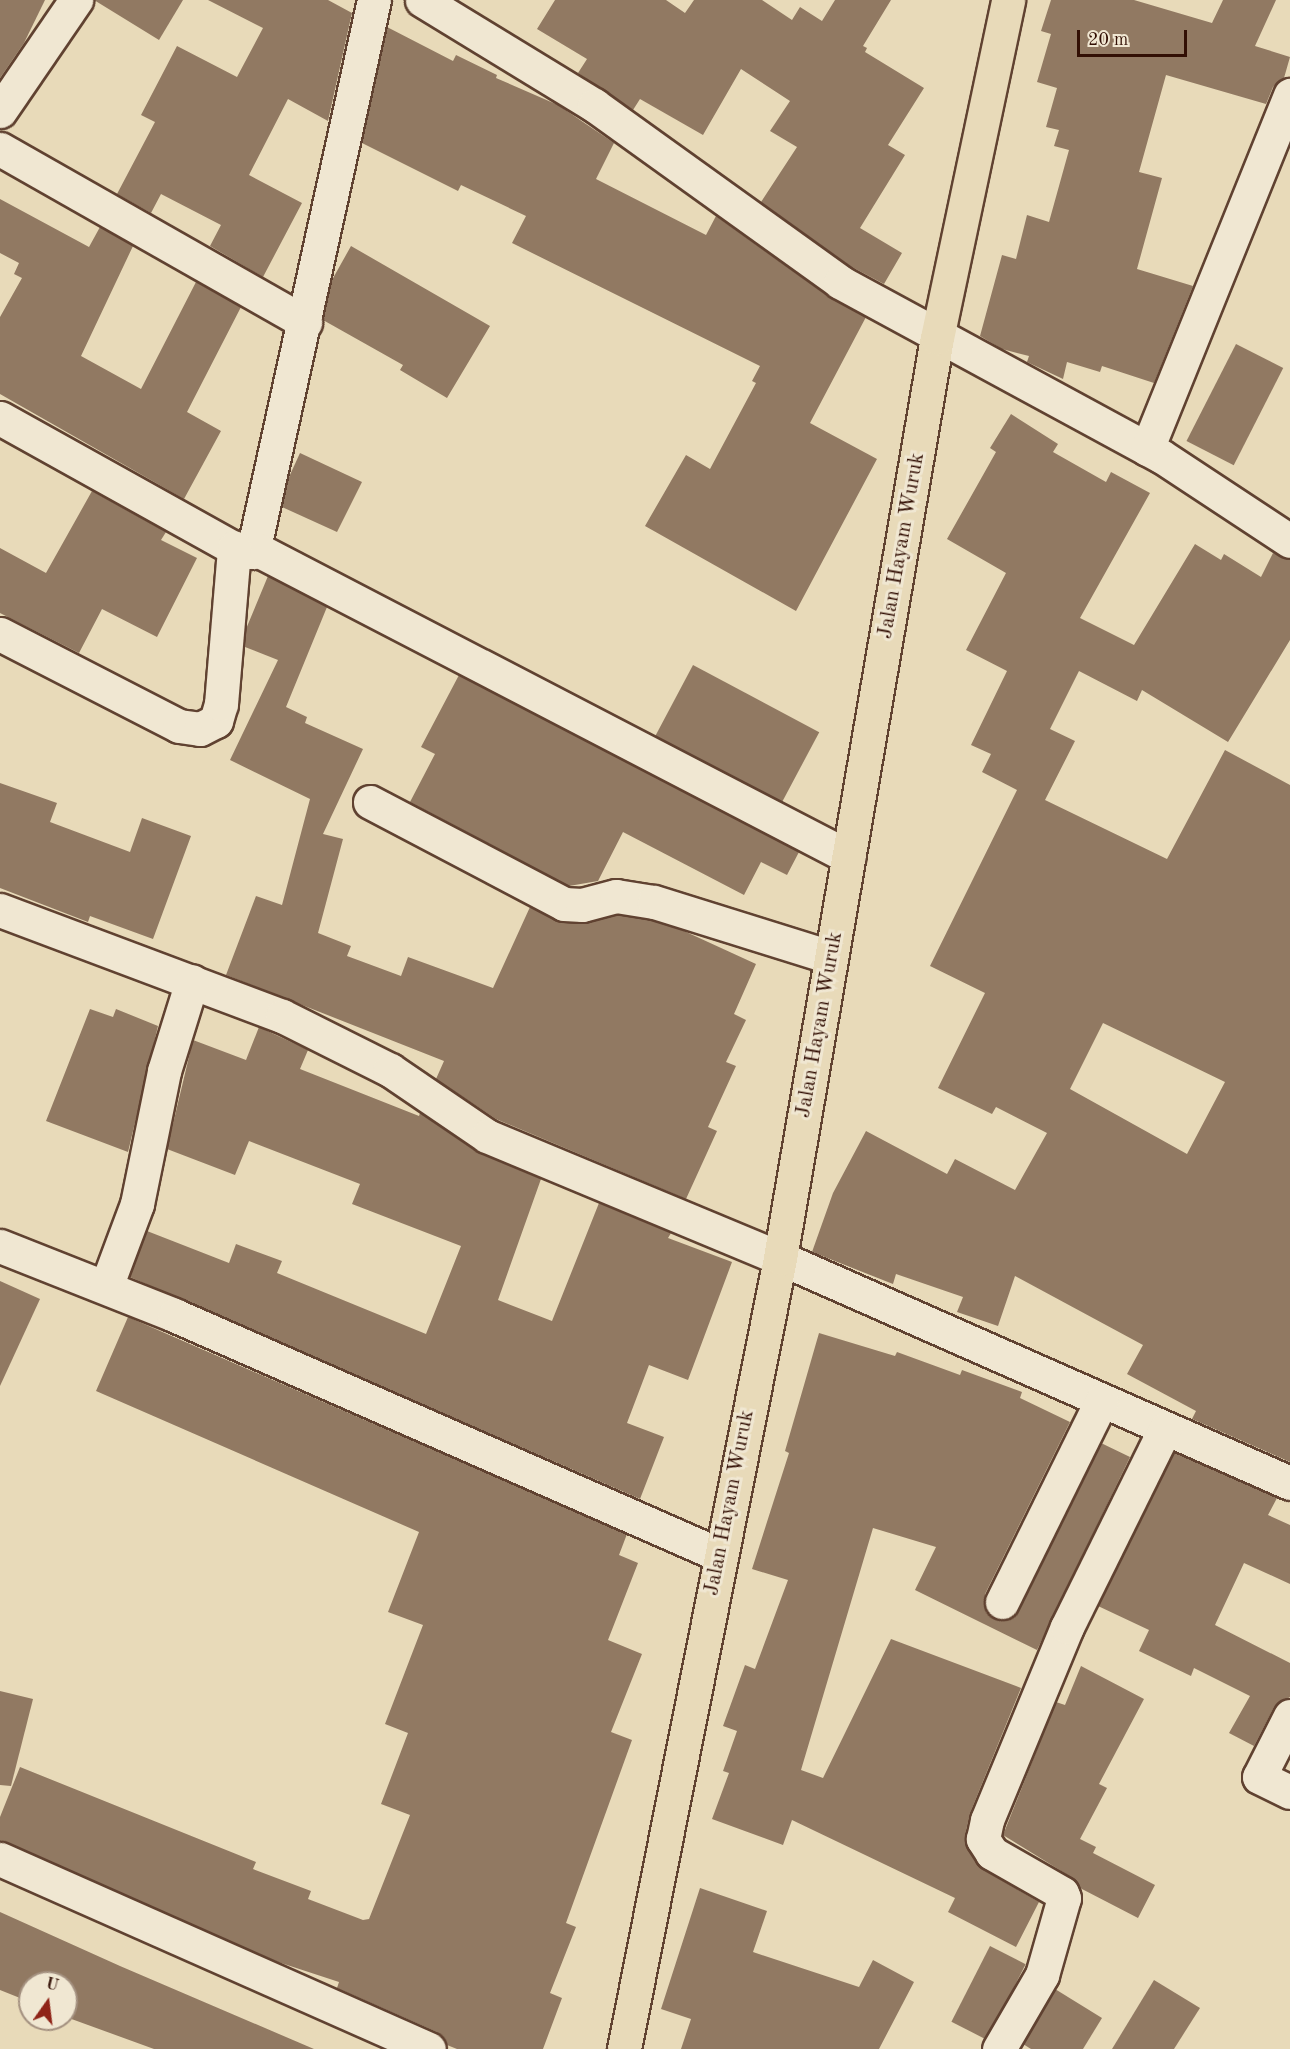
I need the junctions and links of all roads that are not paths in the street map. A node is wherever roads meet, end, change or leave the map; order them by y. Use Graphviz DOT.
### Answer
graph roads {
  1 [pos="76,0"];
  2 [pos="374,0"];
  3 [pos="422,0"];
  4 [pos="1008,0"];
  5 [pos="1290,95"];
  6 [pos="0,111"];
  7 [pos="0,149"];
  8 [pos="305,322"];
  9 [pos="937,338"];
  10 [pos="0,418"];
  11 [pos="1147,449"];
  12 [pos="1290,541"];
  13 [pos="244,548"];
  14 [pos="0,634"];
  15 [pos="370,802"];
  16 [pos="849,856"];
  17 [pos="0,910"];
  18 [pos="831,957"];
  19 [pos="192,981"];
  20 [pos="0,1246"];
  21 [pos="780,1257"];
  22 [pos="106,1287"];
  23 [pos="1102,1400"];
  24 [pos="1165,1428"];
  25 [pos="1290,1483"];
  26 [pos="720,1555"];
  27 [pos="1002,1602"];
  28 [pos="1290,1716"];
  29 [pos="1290,1792"];
  30 [pos="0,1859"];
  31 [pos="429,2049"];
  32 [pos="624,2049"];
  33 [pos="999,2049"];
  1 -- 6 [label="street"];
  2 -- 8 [label="street"];
  3 -- 9 [label="street"];
  4 -- 9 [label="main road, Jalan Hayam Wuruk"];
  5 -- 11 [label="street"];
  7 -- 8 [label="street"];
  8 -- 13 [label="street"];
  9 -- 11 [label="street"];
  9 -- 16 [label="main road, Jalan Hayam Wuruk"];
  10 -- 13 [label="street"];
  11 -- 12 [label="street"];
  13 -- 14 [label="street"];
  13 -- 16 [label="street"];
  15 -- 18 [label="street"];
  16 -- 18 [label="main road, Jalan Hayam Wuruk"];
  17 -- 19 [label="street"];
  18 -- 21 [label="main road, Jalan Hayam Wuruk"];
  19 -- 21 [label="street"];
  19 -- 22 [label="street"];
  20 -- 22 [label="street"];
  21 -- 23 [label="street"];
  21 -- 26 [label="main road, Jalan Hayam Wuruk"];
  22 -- 26 [label="street"];
  23 -- 24 [label="street"];
  23 -- 27 [label="street"];
  24 -- 25 [label="street"];
  24 -- 33 [label="street"];
  26 -- 32 [label="main road, Jalan Hayam Wuruk"];
  28 -- 29 [label="street"];
  30 -- 31 [label="street"];
}
